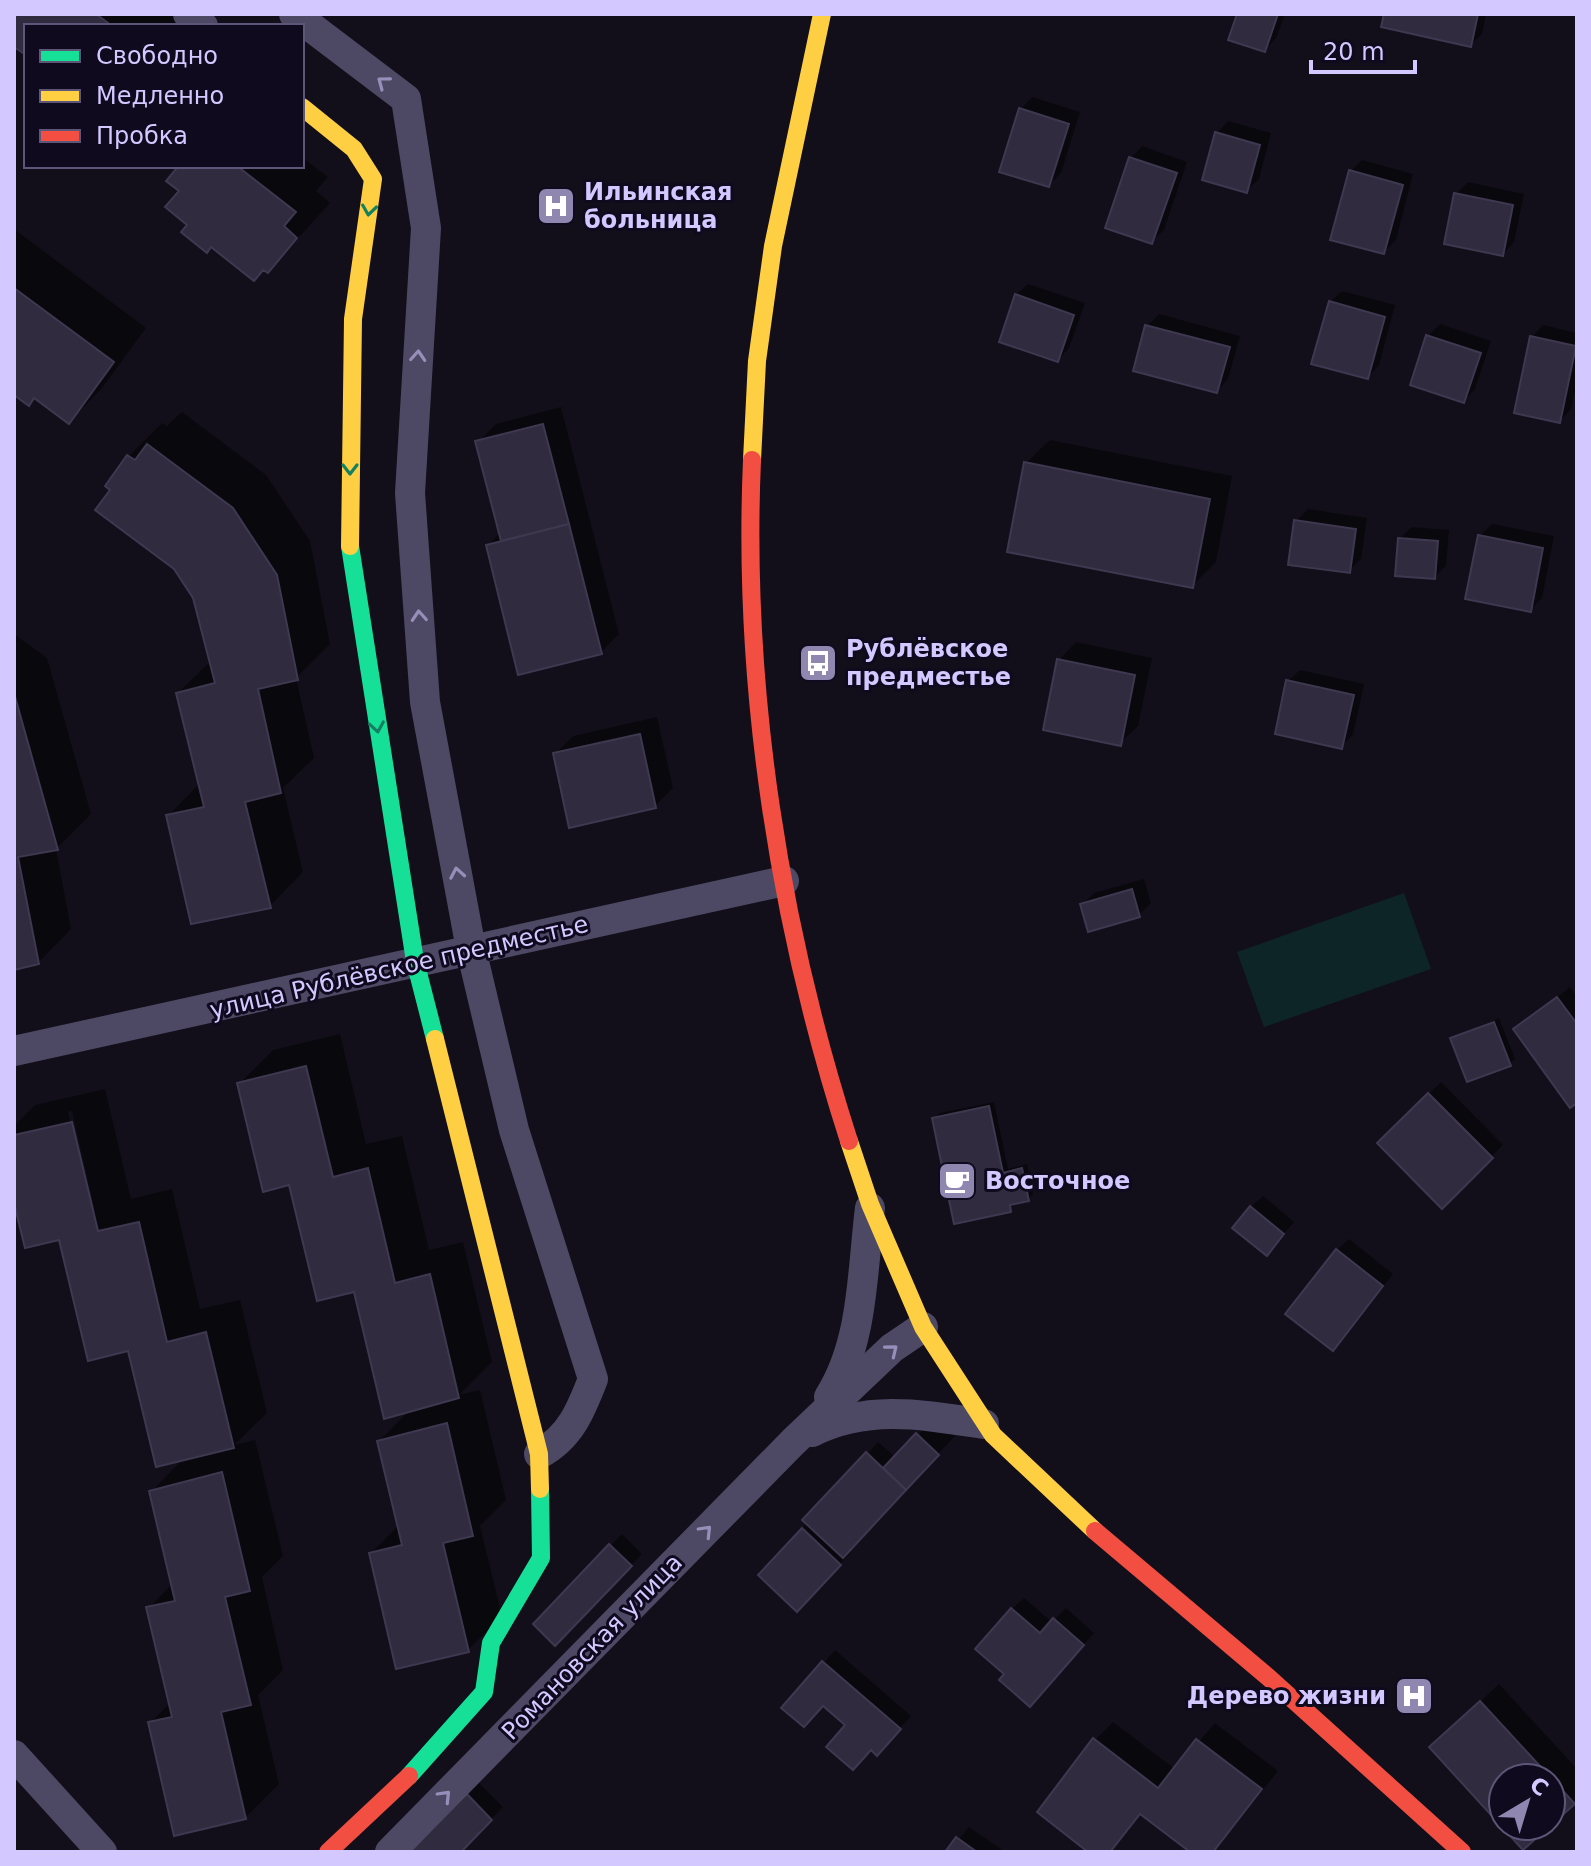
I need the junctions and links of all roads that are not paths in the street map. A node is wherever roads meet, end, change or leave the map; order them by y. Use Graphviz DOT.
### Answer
graph roads {
  1 [pos="294,14"];
  2 [pos="822,14"];
  3 [pos="304,109"];
  4 [pos="418,163"];
  5 [pos="373,179"];
  6 [pos="784,881"];
  7 [pos="471,949"];
  8 [pos="415,961"];
  9 [pos="14,1051"];
  10 [pos="870,1204"];
  11 [pos="923,1327"];
  12 [pos="984,1424"];
  13 [pos="793,1442"];
  14 [pos="539,1454"];
  15 [pos="14,1755"];
  16 [pos="102,1852"];
  17 [pos="328,1852"];
  18 [pos="390,1852"];
  19 [pos="1462,1852"];
  4 -- 1 [label="street, one-way"];
  2 -- 6 [label="street"];
  3 -- 5 [label="street"];
  4 -- 5 [label="street"];
  7 -- 4 [label="street, one-way"];
  5 -- 8 [label="street, one-way"];
  6 -- 7 [label="street, улица Рублёвское предместье"];
  6 -- 10 [label="street"];
  7 -- 8 [label="street, улица Рублёвское предместье"];
  7 -- 14 [label="street"];
  8 -- 9 [label="street, улица Рублёвское предместье"];
  8 -- 14 [label="street"];
  10 -- 11 [label="street"];
  10 -- 13 [label="street, Романовская улица"];
  11 -- 12 [label="street"];
  13 -- 11 [label="street, Романовская улица, one-way"];
  12 -- 13 [label="street, Романовская улица"];
  12 -- 19 [label="street"];
  18 -- 13 [label="street, Романовская улица, one-way"];
  14 -- 17 [label="street"];
  15 -- 16 [label="street"];
}
